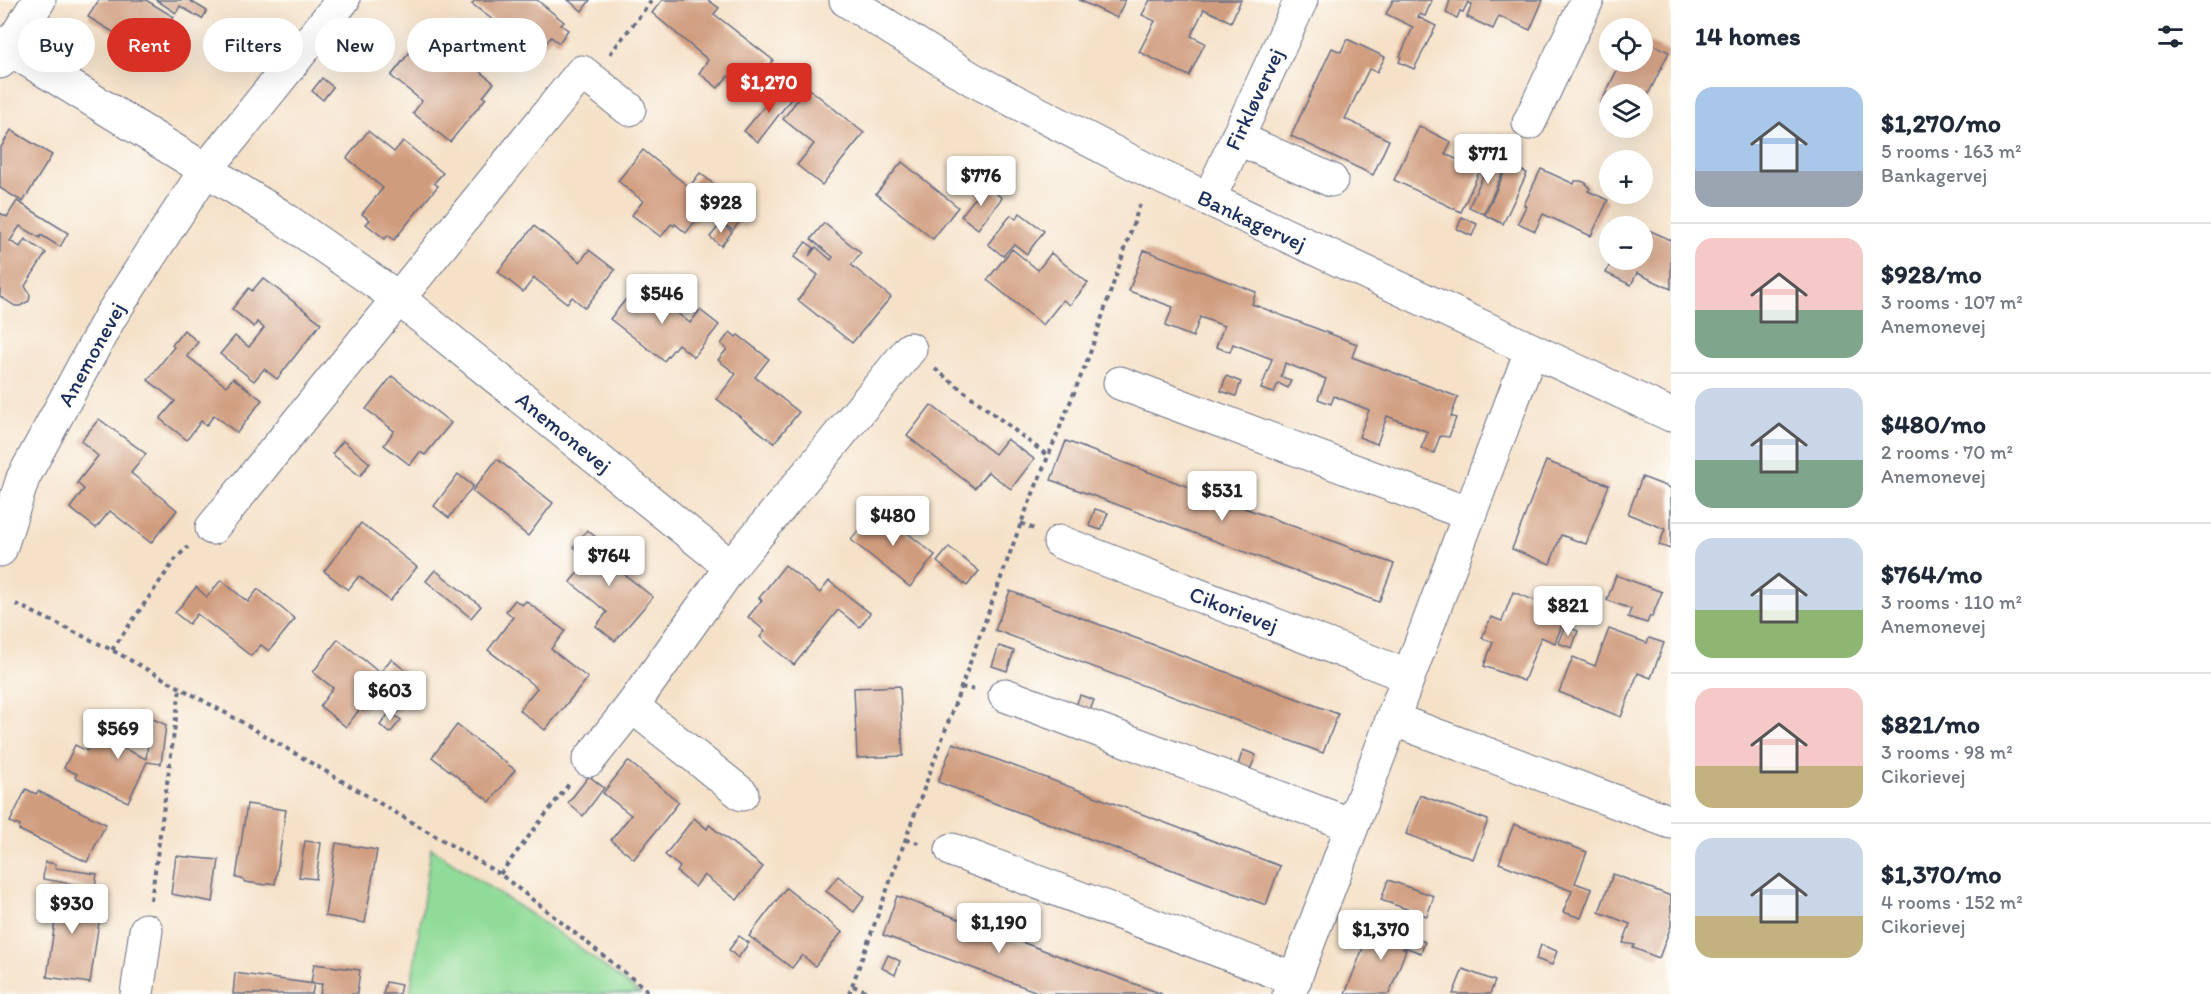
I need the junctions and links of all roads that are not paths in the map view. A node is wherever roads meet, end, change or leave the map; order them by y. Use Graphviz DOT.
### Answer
graph roads {
  1 [pos="39,0"];
  2 [pos="343,0"];
  3 [pos="846,0"];
  4 [pos="1301,0"];
  5 [pos="1587,0"];
  6 [pos="3,51"];
  7 [pos="628,110"];
  8 [pos="1529,123"];
  9 [pos="1237,138"];
  10 [pos="205,171"];
  11 [pos="1331,180"];
  12 [pos="1209,199"];
  13 [pos="398,298"];
  14 [pos="910,350"];
  15 [pos="1530,351"];
  16 [pos="1120,383"];
  17 [pos="1671,415"];
  18 [pos="1469,514"];
  19 [pos="212,528"];
  20 [pos="1060,542"];
  21 [pos="0,550"];
  22 [pos="731,567"];
  23 [pos="1408,676"];
  24 [pos="1005,695"];
  25 [pos="632,706"];
  26 [pos="1392,719"];
  27 [pos="589,760"];
  28 [pos="742,794"];
  29 [pos="1671,822"];
  30 [pos="1352,825"];
  31 [pos="952,850"];
  32 [pos="146,930"];
  33 [pos="1292,986"];
  34 [pos="137,994"];
  1 -- 6 [label="street, Anemonevej"];
  2 -- 10 [label="street, Anemonevej"];
  3 -- 12 [label="street, Bankagervej"];
  4 -- 9 [label="street, Firkløvervej"];
  5 -- 8 [label="street"];
  6 -- 10 [label="street, Anemonevej"];
  7 -- 13 [label="street"];
  9 -- 11 [label="street"];
  9 -- 12 [label="street, Firkløvervej"];
  10 -- 13 [label="street, Anemonevej"];
  10 -- 21 [label="street, Anemonevej"];
  12 -- 15 [label="street, Bankagervej"];
  13 -- 19 [label="street"];
  13 -- 22 [label="street, Anemonevej"];
  14 -- 22 [label="street"];
  15 -- 17 [label="street, Bankagervej"];
  15 -- 18 [label="street"];
  16 -- 18 [label="street"];
  18 -- 23 [label="street"];
  20 -- 23 [label="street, Cikorievej"];
  22 -- 25 [label="street"];
  23 -- 26 [label="street"];
  24 -- 30 [label="street"];
  25 -- 27 [label="street"];
  25 -- 28 [label="street"];
  26 -- 29 [label="street"];
  26 -- 30 [label="street"];
  30 -- 33 [label="street"];
  31 -- 33 [label="street"];
  32 -- 34 [label="street"];
}
